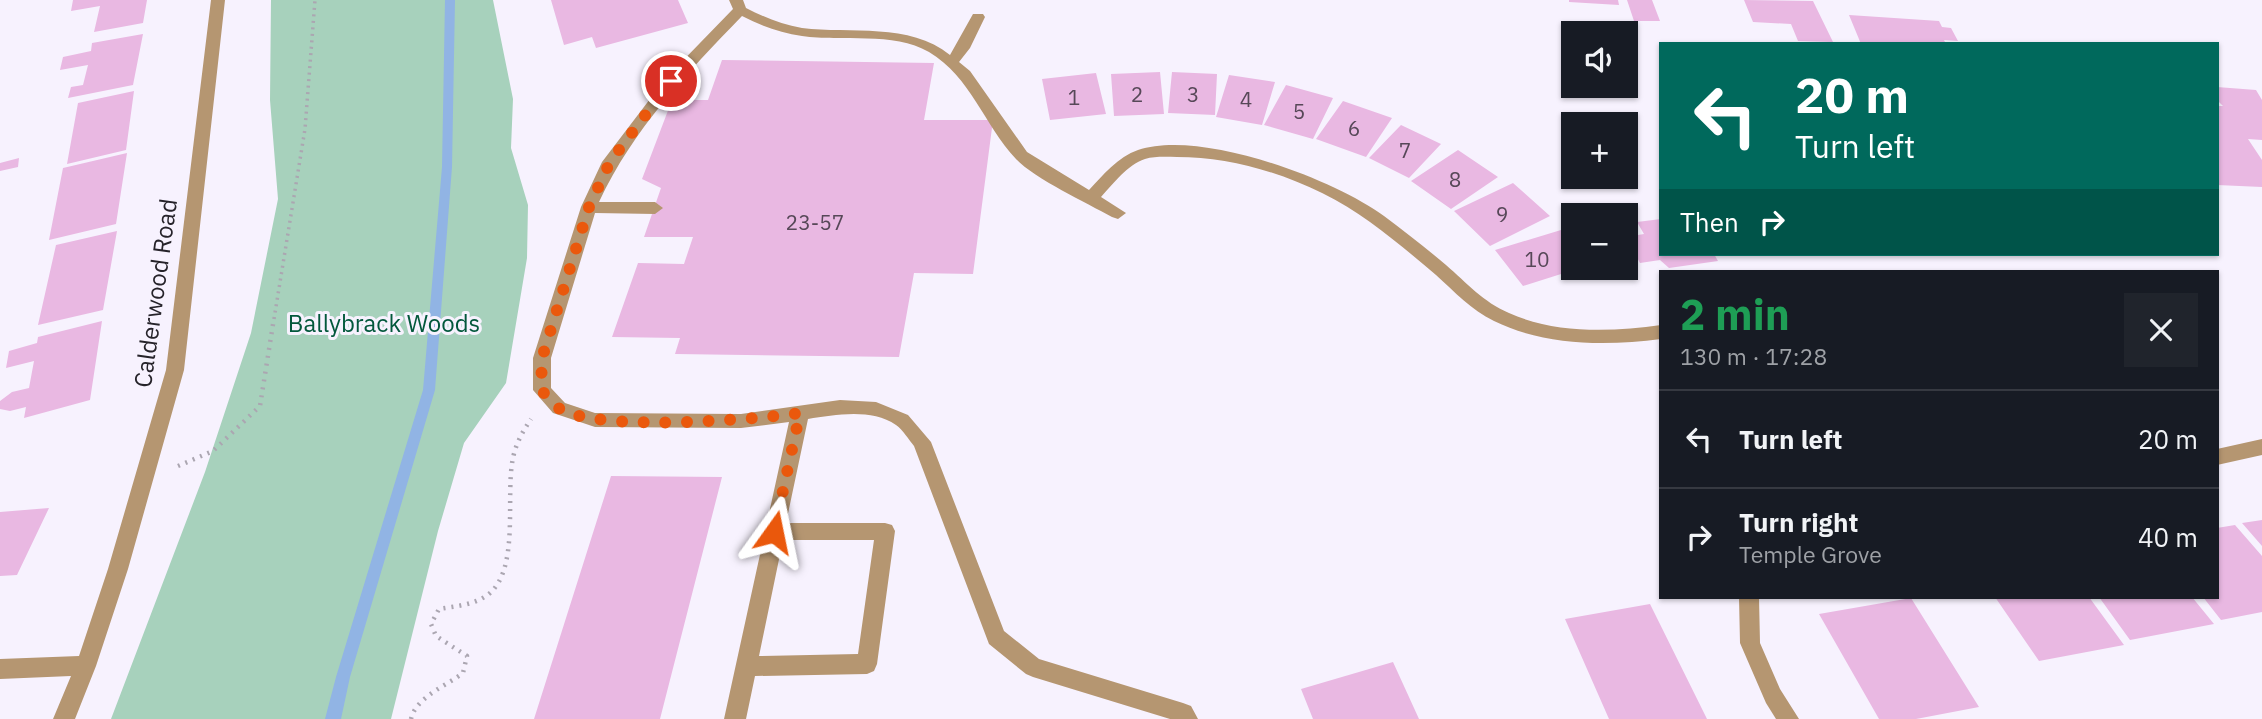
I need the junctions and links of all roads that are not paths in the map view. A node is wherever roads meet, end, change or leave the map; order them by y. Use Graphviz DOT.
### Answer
graph roads {
  1 [pos="218,0"];
  2 [pos="738,5"];
  3 [pos="978,17"];
  4 [pos="951,63"];
  5 [pos="1091,198"];
  6 [pos="589,207"];
  7 [pos="655,208"];
  8 [pos="1118,212"];
  9 [pos="1659,332"];
  10 [pos="800,413"];
  11 [pos="2262,447"];
  12 [pos="2219,457"];
  13 [pos="774,532"];
  14 [pos="1749,599"];
  15 [pos="86,666"];
  16 [pos="745,666"];
  17 [pos="0,670"];
  18 [pos="64,719"];
  19 [pos="735,719"];
  20 [pos="1187,719"];
  21 [pos="1788,719"];
  1 -- 15 [label="street, Calderwood Road"];
  2 -- 4 [label="street"];
  2 -- 6 [label="street"];
  3 -- 4 [label="street"];
  4 -- 5 [label="street"];
  5 -- 8 [label="street"];
  5 -- 9 [label="street"];
  6 -- 7 [label="street"];
  6 -- 10 [label="street"];
  10 -- 13 [label="street"];
  10 -- 20 [label="street"];
  11 -- 12 [label="street"];
  13 -- 16 [label="street"];
  13 -- 16 [label="street"];
  14 -- 21 [label="street"];
  15 -- 17 [label="street"];
  15 -- 18 [label="street, Calderwood Road"];
  16 -- 19 [label="street"];
}
